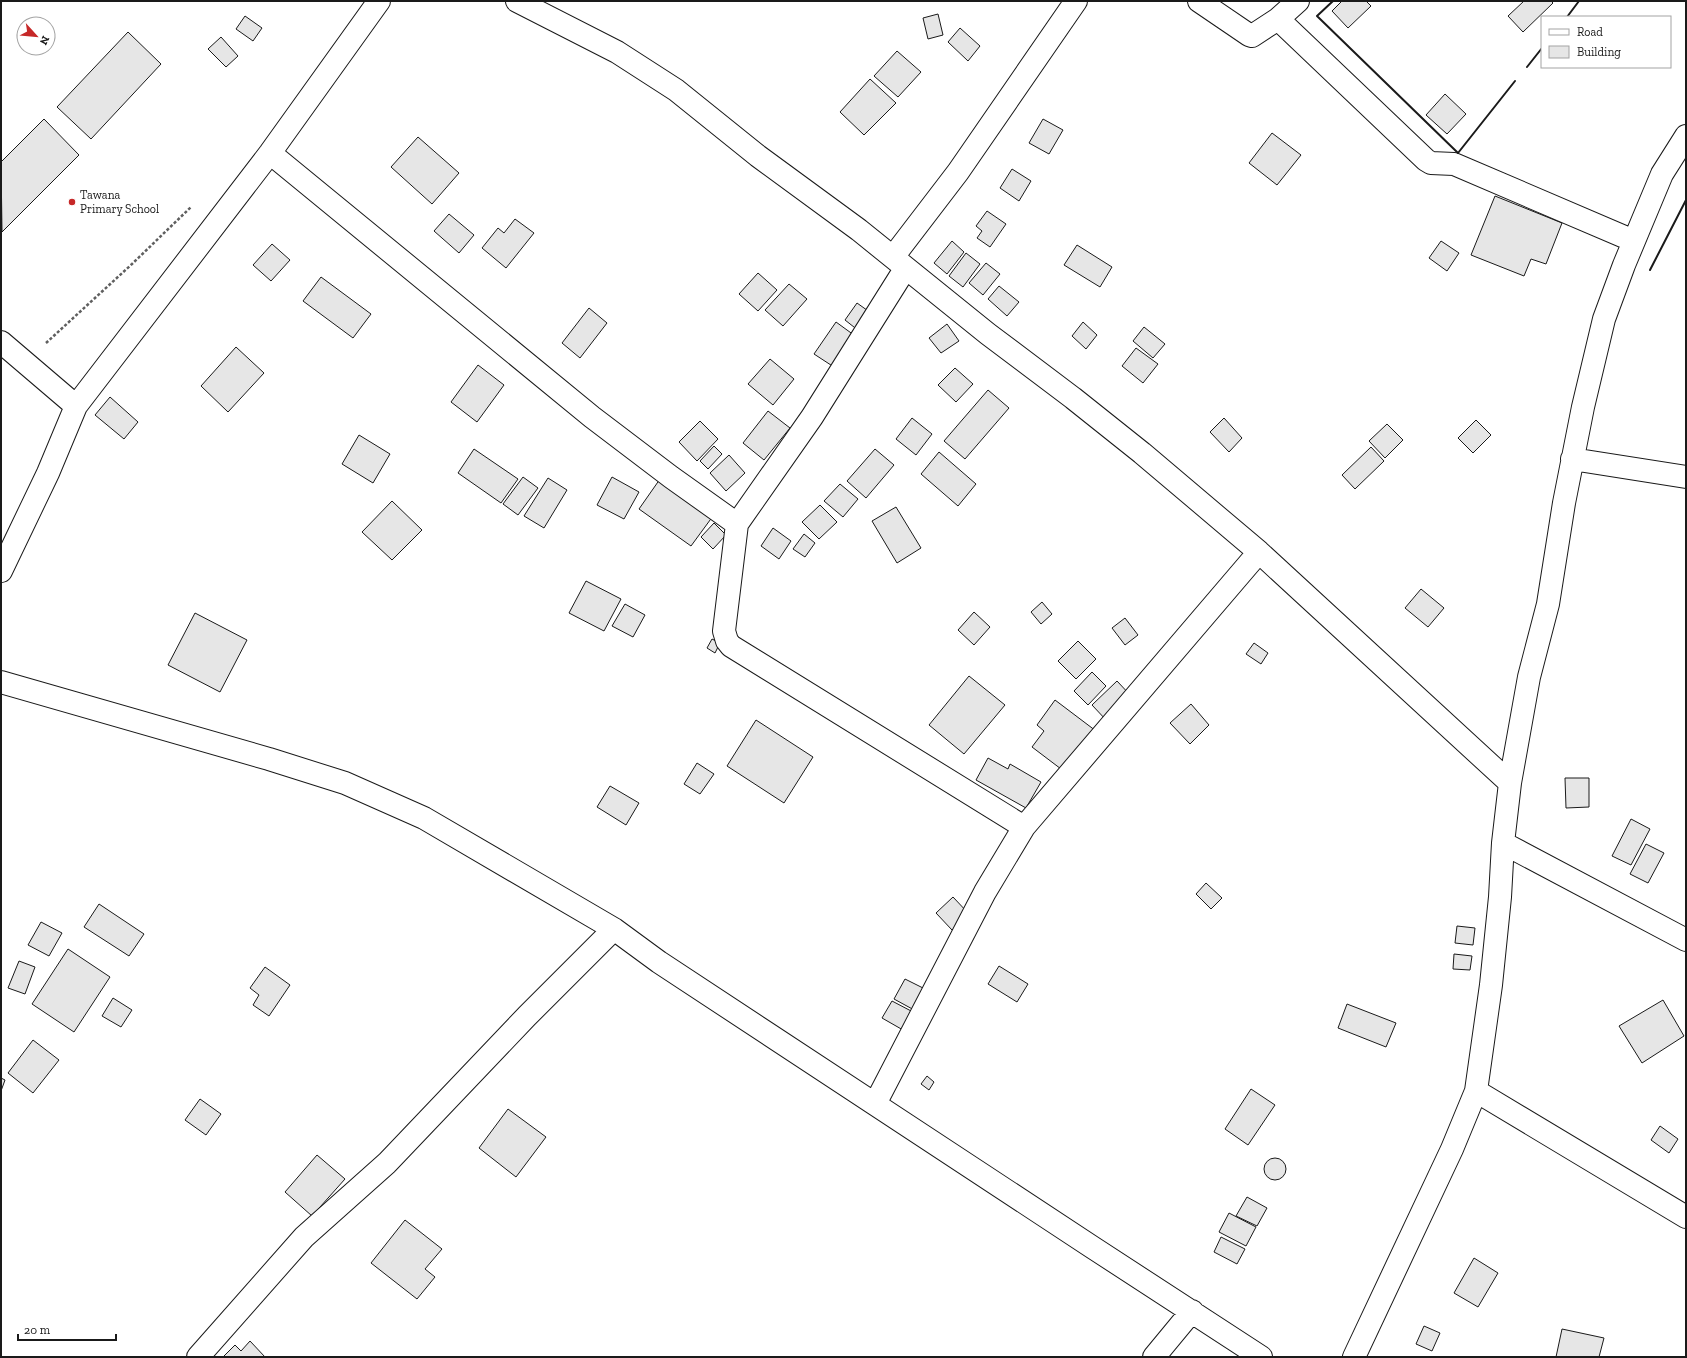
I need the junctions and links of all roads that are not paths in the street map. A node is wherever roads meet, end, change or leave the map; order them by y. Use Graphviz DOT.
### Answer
graph roads {
  1 [pos="379,1"];
  2 [pos="517,1"];
  3 [pos="1076,1"];
  4 [pos="1198,1"];
  5 [pos="1298,1"];
  6 [pos="1278,19"];
  7 [pos="1686,136"];
  8 [pos="270,153"];
  9 [pos="1634,241"];
  10 [pos="899,263"];
  11 [pos="1,342"];
  12 [pos="76,406"];
  13 [pos="1572,458"];
  14 [pos="1686,477"];
  15 [pos="737,524"];
  16 [pos="1259,552"];
  17 [pos="1,571"];
  18 [pos="1,682"];
  19 [pos="1510,783"];
  20 [pos="1024,826"];
  21 [pos="1503,843"];
  22 [pos="614,929"];
  23 [pos="1686,940"];
  24 [pos="1476,1091"];
  25 [pos="875,1104"];
  26 [pos="1686,1217"];
  27 [pos="1192,1311"];
  28 [pos="198,1357"];
  29 [pos="1154,1357"];
  30 [pos="1261,1357"];
  31 [pos="1354,1357"];
  1 -- 8 [label="street"];
  2 -- 10 [label="street"];
  3 -- 10 [label="street"];
  4 -- 6 [label="street"];
  5 -- 6 [label="street"];
  6 -- 9 [label="street"];
  7 -- 9 [label="street"];
  8 -- 12 [label="street"];
  8 -- 15 [label="street"];
  9 -- 13 [label="street"];
  10 -- 15 [label="street"];
  10 -- 16 [label="street"];
  11 -- 12 [label="street"];
  12 -- 17 [label="street"];
  13 -- 14 [label="street"];
  13 -- 19 [label="street"];
  15 -- 20 [label="street"];
  16 -- 19 [label="street"];
  16 -- 20 [label="street"];
  18 -- 22 [label="street"];
  19 -- 21 [label="street"];
  20 -- 25 [label="street"];
  21 -- 23 [label="street"];
  21 -- 24 [label="street"];
  22 -- 25 [label="street"];
  22 -- 28 [label="street"];
  24 -- 26 [label="street"];
  24 -- 31 [label="street"];
  25 -- 27 [label="street"];
  27 -- 29 [label="street"];
  27 -- 30 [label="street"];
}
